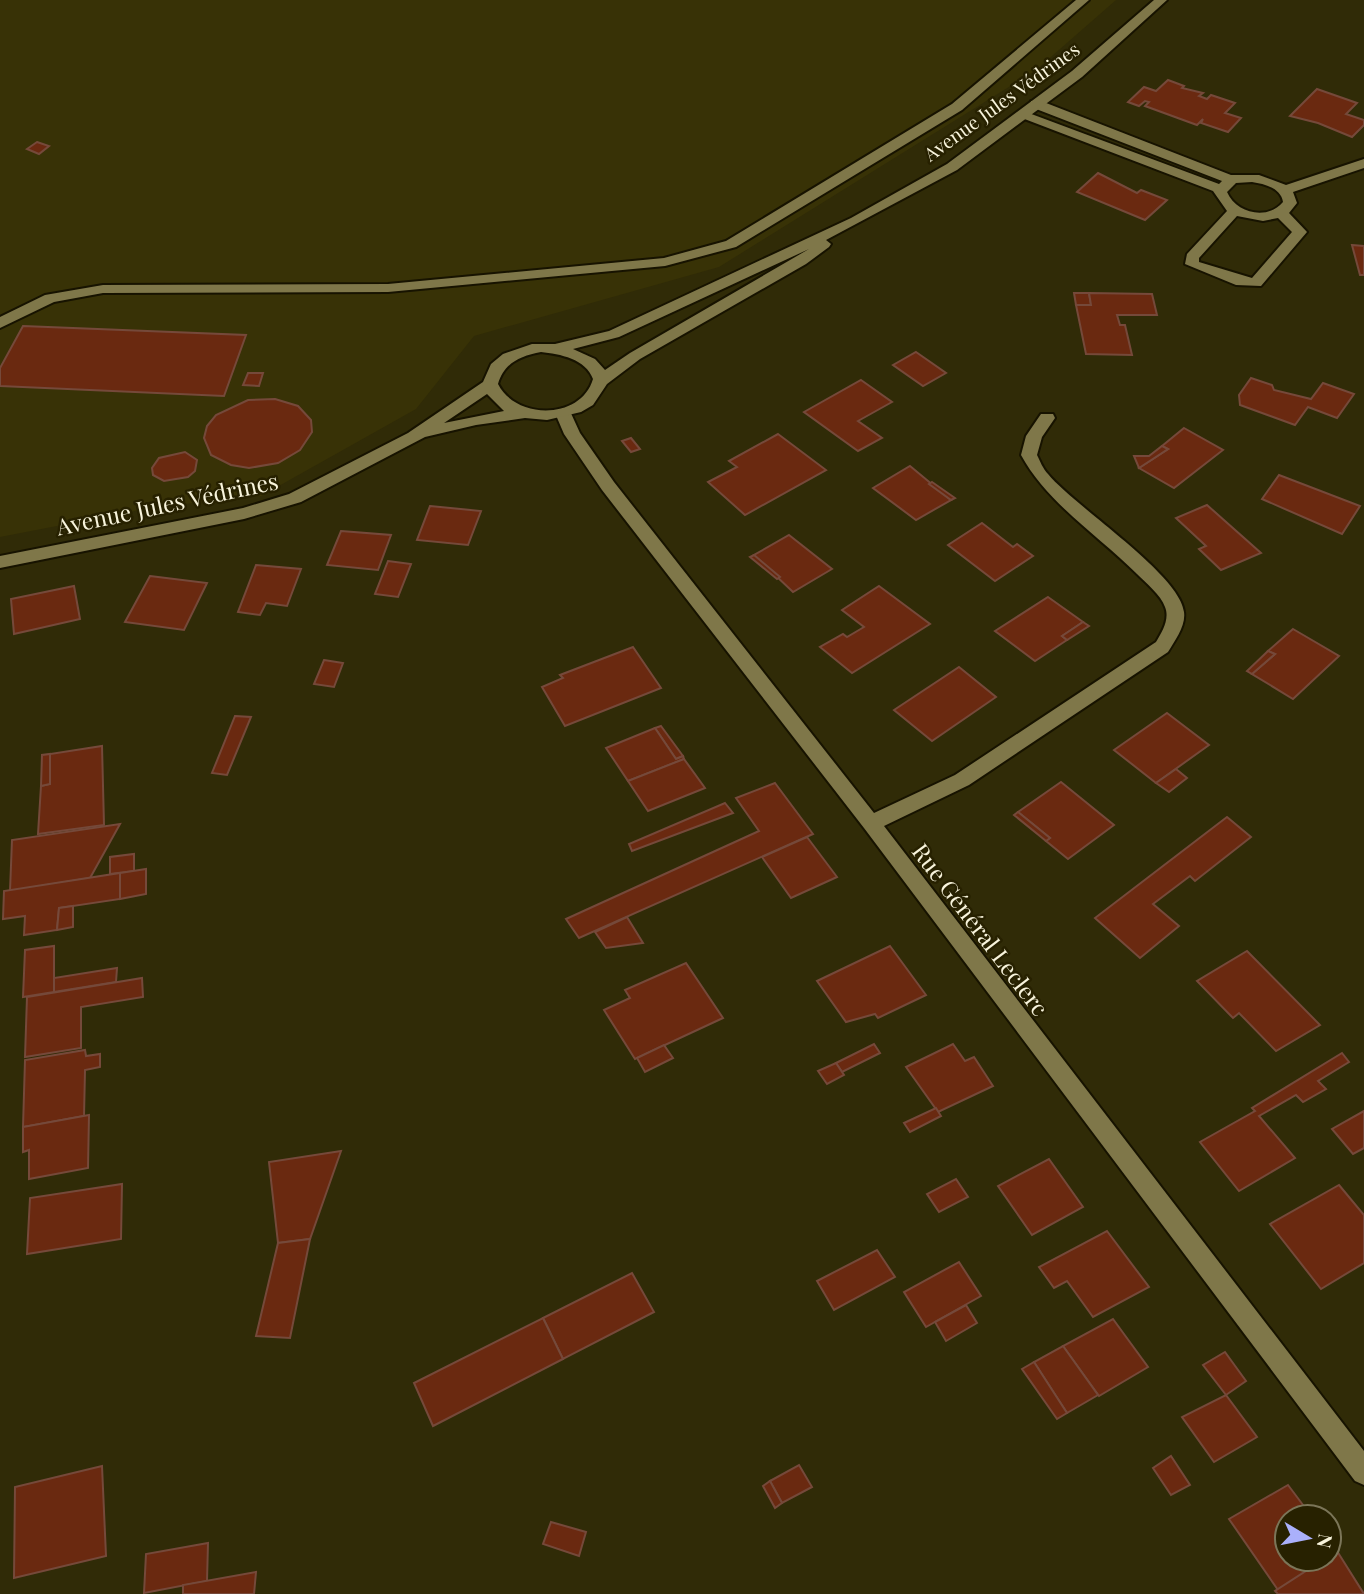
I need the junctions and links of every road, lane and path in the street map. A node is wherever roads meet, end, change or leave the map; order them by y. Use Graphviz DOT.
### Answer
graph roads {
  1 [pos="1083,0"];
  2 [pos="1161,0"];
  3 [pos="1036,104"];
  4 [pos="1021,115"];
  5 [pos="1364,163"];
  6 [pos="1226,185"];
  7 [pos="1285,190"];
  8 [pos="1235,210"];
  9 [pos="1280,213"];
  10 [pos="856,221"];
  11 [pos="0,323"];
  12 [pos="558,348"];
  13 [pos="599,382"];
  14 [pos="489,384"];
  15 [pos="563,413"];
  16 [pos="526,414"];
  17 [pos="1047,418"];
  18 [pos="414,437"];
  19 [pos="0,562"];
  20 [pos="871,822"];
  21 [pos="1364,1472"];
  1 -- 11 [label="main road"];
  2 -- 3 [label="street, Avenue Jules Védrines"];
  3 -- 4 [label="street, Avenue Jules Védrines"];
  3 -- 6 [label="street"];
  4 -- 6 [label="street"];
  4 -- 10 [label="street, Avenue Jules Védrines"];
  5 -- 7 [label="street"];
  6 -- 7 [label="street"];
  6 -- 8 [label="street"];
  7 -- 9 [label="street"];
  8 -- 9 [label="street"];
  8 -- 9 [label="street"];
  10 -- 12 [label="street, Avenue Jules Védrines"];
  10 -- 13 [label="street, Avenue Jules Védrines"];
  12 -- 13 [label="street"];
  12 -- 14 [label="street"];
  13 -- 15 [label="street"];
  14 -- 16 [label="street"];
  14 -- 18 [label="main road, Avenue Jules Védrines"];
  15 -- 16 [label="street"];
  15 -- 20 [label="street, Rue Général Leclerc"];
  16 -- 18 [label="street, Avenue Jules Védrines"];
  17 -- 20 [label="street"];
  18 -- 19 [label="main road, Avenue Jules Védrines"];
  20 -- 21 [label="street, Rue Général Leclerc"];
}
